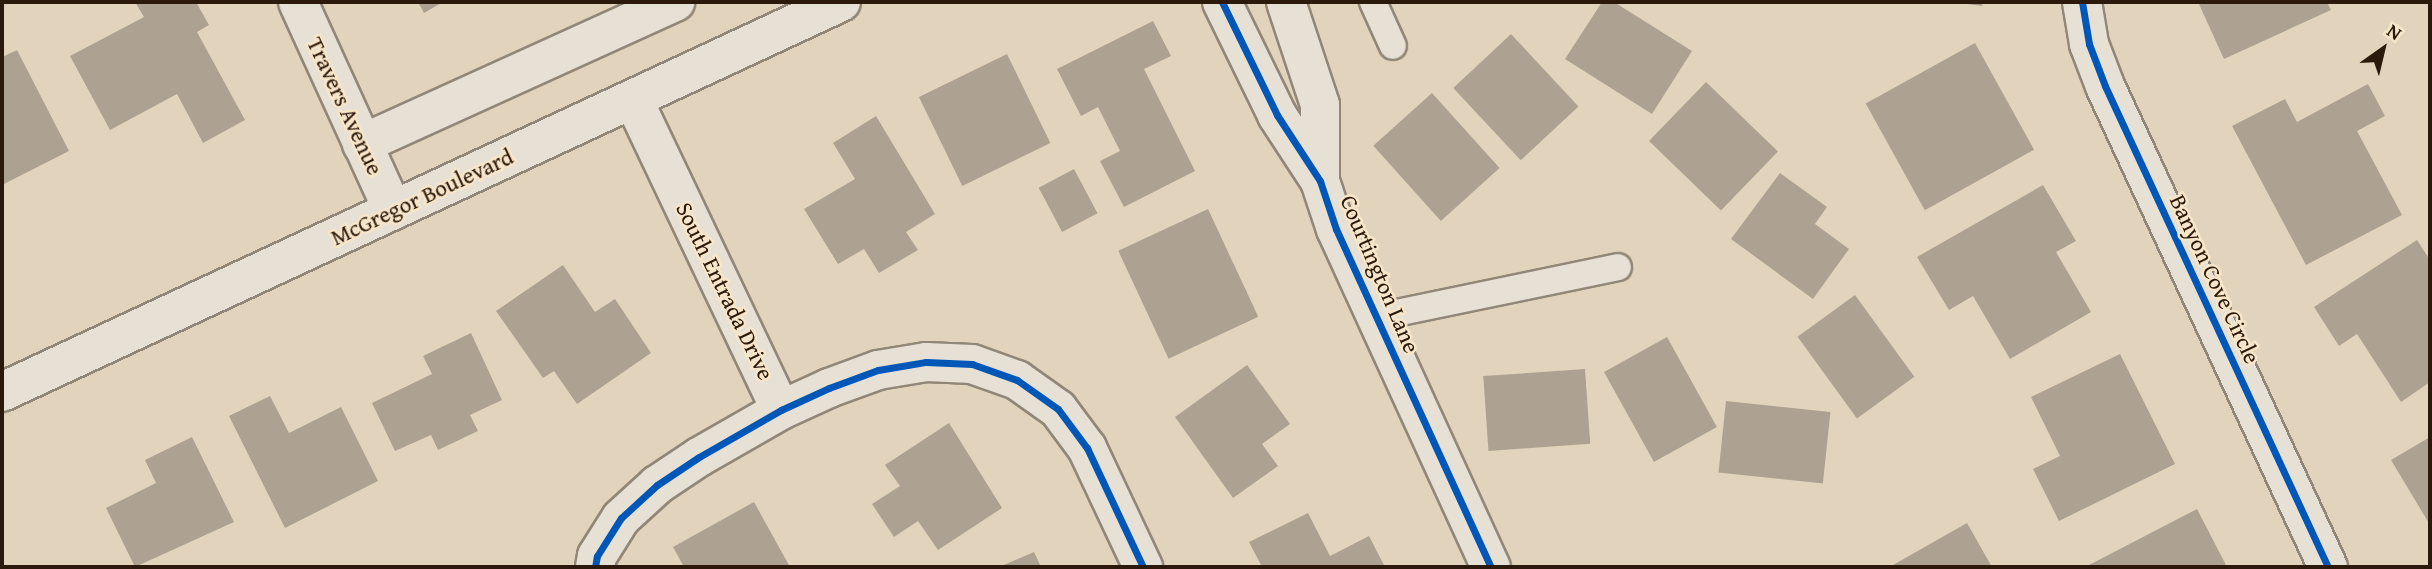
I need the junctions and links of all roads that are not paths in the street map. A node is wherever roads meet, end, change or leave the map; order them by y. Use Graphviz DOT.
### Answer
graph roads {
  1 [pos="298,2"];
  2 [pos="675,2"];
  3 [pos="841,2"];
  4 [pos="1222,2"];
  5 [pos="1286,2"];
  6 [pos="1373,2"];
  7 [pos="2082,2"];
  8 [pos="1393,46"];
  9 [pos="633,99"];
  10 [pos="362,144"];
  11 [pos="1320,181"];
  12 [pos="393,211"];
  13 [pos="1618,267"];
  14 [pos="1377,317"];
  15 [pos="2,392"];
  16 [pos="781,410"];
  17 [pos="596,567"];
  18 [pos="1143,567"];
  19 [pos="1491,567"];
  20 [pos="2328,567"];
  1 -- 10 [label="street, Travers Avenue"];
  2 -- 10 [label="street"];
  3 -- 9 [label="street, McGregor Boulevard"];
  4 -- 11 [label="street, Courtington Lane"];
  5 -- 11 [label="street, Courtington Lane"];
  6 -- 8 [label="lane"];
  7 -- 20 [label="street, Banyon Cove Circle"];
  9 -- 12 [label="street, McGregor Boulevard"];
  9 -- 16 [label="street, South Entrada Drive"];
  10 -- 12 [label="street, Travers Avenue"];
  11 -- 14 [label="street, Courtington Lane"];
  12 -- 15 [label="street, McGregor Boulevard"];
  13 -- 14 [label="lane"];
  14 -- 19 [label="street, Courtington Lane"];
  16 -- 17 [label="street"];
  16 -- 18 [label="street"];
}
